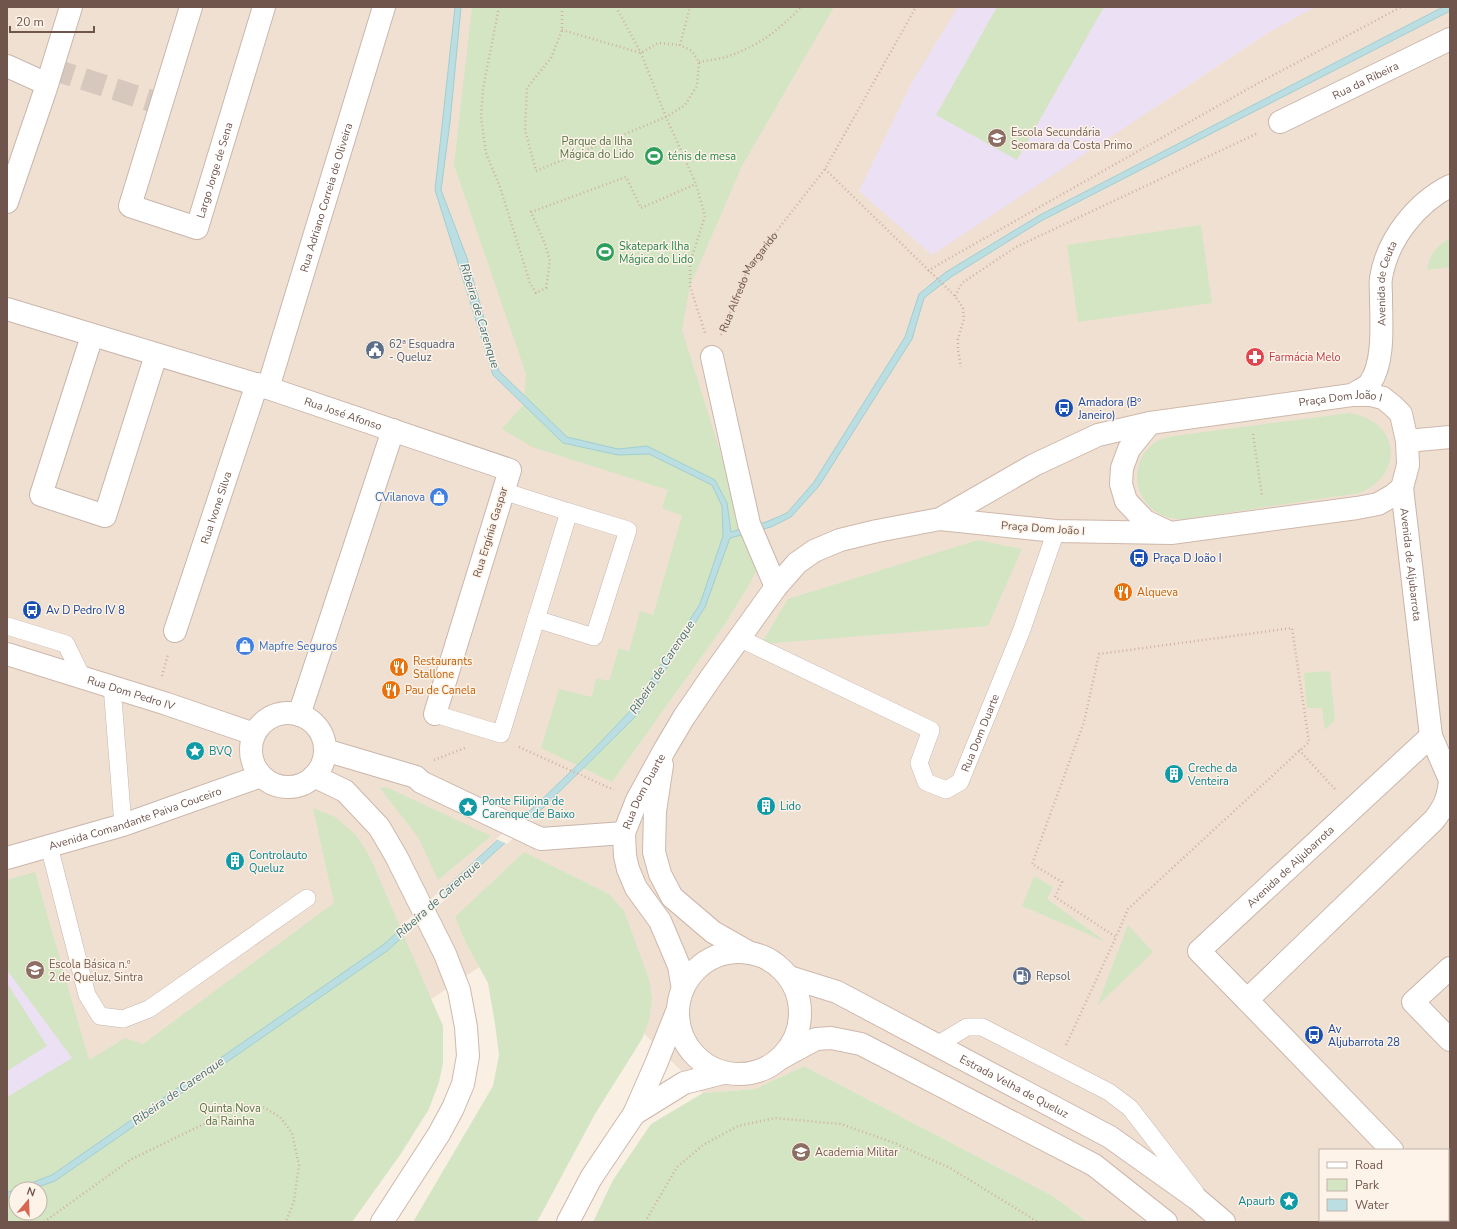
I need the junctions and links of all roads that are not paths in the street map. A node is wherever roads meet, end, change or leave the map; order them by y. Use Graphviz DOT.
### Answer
graph roads {
  1 [pos="71,7"];
  2 [pos="191,7"];
  3 [pos="264,7"];
  4 [pos="384,7"];
  5 [pos="1450,39"];
  6 [pos="7,66"];
  7 [pos="47,84"];
  8 [pos="1280,122"];
  9 [pos="1450,186"];
  10 [pos="7,202"];
  11 [pos="7,309"];
  12 [pos="92,336"];
  13 [pos="156,355"];
  14 [pos="712,357"];
  15 [pos="263,386"];
  16 [pos="1352,395"];
  17 [pos="1150,423"];
  18 [pos="393,430"];
  19 [pos="1450,437"];
  20 [pos="1407,441"];
  21 [pos="1034,465"];
  22 [pos="1402,488"];
  23 [pos="503,491"];
  24 [pos="569,512"];
  25 [pos="940,519"];
  26 [pos="1056,531"];
  27 [pos="1171,533"];
  28 [pos="776,587"];
  29 [pos="536,619"];
  30 [pos="7,626"];
  31 [pos="176,631"];
  32 [pos="739,638"];
  33 [pos="7,654"];
  34 [pos="82,677"];
  35 [pos="112,686"];
  36 [pos="434,714"];
  37 [pos="299,715"];
  38 [pos="254,734"];
  39 [pos="1431,736"];
  40 [pos="664,749"];
  41 [pos="325,750"];
  42 [pos="261,776"];
  43 [pos="314,776"];
  44 [pos="1450,780"];
  45 [pos="123,826"];
  46 [pos="624,833"];
  47 [pos="49,846"];
  48 [pos="7,858"];
  49 [pos="307,898"];
  50 [pos="750,953"];
  51 [pos="1450,968"];
  52 [pos="788,977"];
  53 [pos="681,998"];
  54 [pos="1247,1000"];
  55 [pos="1450,1040"];
  56 [pos="937,1045"];
  57 [pos="779,1060"];
  58 [pos="723,1072"];
  59 [pos="634,1114"];
  60 [pos="1391,1149"];
  61 [pos="1207,1208"];
  62 [pos="382,1222"];
  63 [pos="568,1222"];
  64 [pos="1166,1222"];
  65 [pos="1224,1222"];
  1 -- 7 [label="street"];
  2 -- 3 [label="street, Largo Jorge de Sena"];
  4 -- 15 [label="street, Rua Adriano Correia de Oliveira"];
  5 -- 8 [label="street, Rua da Ribeira"];
  6 -- 7 [label="street"];
  7 -- 10 [label="street"];
  9 -- 16 [label="street, Avenida de Ceuta"];
  11 -- 12 [label="street, Rua José Afonso"];
  12 -- 13 [label="street, Rua José Afonso"];
  12 -- 13 [label="street"];
  13 -- 15 [label="street, Rua José Afonso"];
  14 -- 28 [label="street"];
  15 -- 18 [label="street, Rua José Afonso"];
  15 -- 31 [label="street, Rua Ivone Silva"];
  16 -- 17 [label="street, Praça Dom João I"];
  16 -- 20 [label="street, Praça Dom João I"];
  17 -- 21 [label="street, Praça Dom João I"];
  17 -- 27 [label="street"];
  18 -- 23 [label="street, Rua Ergínia Gaspar"];
  18 -- 37 [label="street, Rua José Afonso"];
  19 -- 20 [label="street"];
  20 -- 22 [label="street, Praça Dom João I"];
  21 -- 25 [label="street, Rua Dom Duarte"];
  22 -- 27 [label="street, Praça Dom João I"];
  22 -- 39 [label="street, Avenida de Aljubarrota"];
  23 -- 24 [label="lane"];
  23 -- 36 [label="street, Rua Ergínia Gaspar"];
  24 -- 29 [label="lane"];
  24 -- 29 [label="lane"];
  25 -- 26 [label="street, Praça Dom João I"];
  25 -- 28 [label="street, Rua Dom Duarte"];
  26 -- 27 [label="street, Praça Dom João I"];
  26 -- 32 [label="lane, Rua Dom Duarte"];
  28 -- 32 [label="street, Rua Dom Duarte"];
  29 -- 36 [label="lane"];
  30 -- 34 [label="lane"];
  32 -- 40 [label="street, Rua Dom Duarte"];
  33 -- 34 [label="street, Rua Dom Pedro IV"];
  34 -- 35 [label="street, Rua Dom Pedro IV"];
  35 -- 38 [label="street, Rua Dom Pedro IV"];
  35 -- 45 [label="lane"];
  37 -- 38 [label="street"];
  37 -- 41 [label="street"];
  38 -- 42 [label="street"];
  39 -- 44 [label="street, Avenida de Aljubarrota"];
  39 -- 54 [label="street, Avenida de Aljubarrota"];
  40 -- 46 [label="street, Rua Dom Duarte"];
  40 -- 50 [label="street, Rua Dom Duarte"];
  41 -- 43 [label="street"];
  41 -- 46 [label="street"];
  42 -- 43 [label="street"];
  42 -- 45 [label="street, Avenida Comandante Paiva Couceiro"];
  43 -- 62 [label="street"];
  44 -- 54 [label="street, Avenida de Aljubarrota"];
  45 -- 47 [label="street, Avenida Comandante Paiva Couceiro"];
  46 -- 53 [label="street, Rua Dom Duarte"];
  47 -- 48 [label="street, Avenida Comandante Paiva Couceiro"];
  47 -- 49 [label="lane"];
  50 -- 52 [label="street"];
  50 -- 53 [label="street"];
  51 -- 55 [label="street"];
  52 -- 56 [label="street, Estrada Velha de Queluz"];
  52 -- 57 [label="street"];
  53 -- 58 [label="street"];
  53 -- 59 [label="street"];
  54 -- 60 [label="street, Avenida de Aljubarrota"];
  56 -- 61 [label="street, Estrada Velha de Queluz"];
  56 -- 61 [label="lane"];
  57 -- 58 [label="street"];
  57 -- 64 [label="street"];
  58 -- 59 [label="street"];
  59 -- 63 [label="street"];
  61 -- 65 [label="street, Estrada Velha de Queluz"];
}
